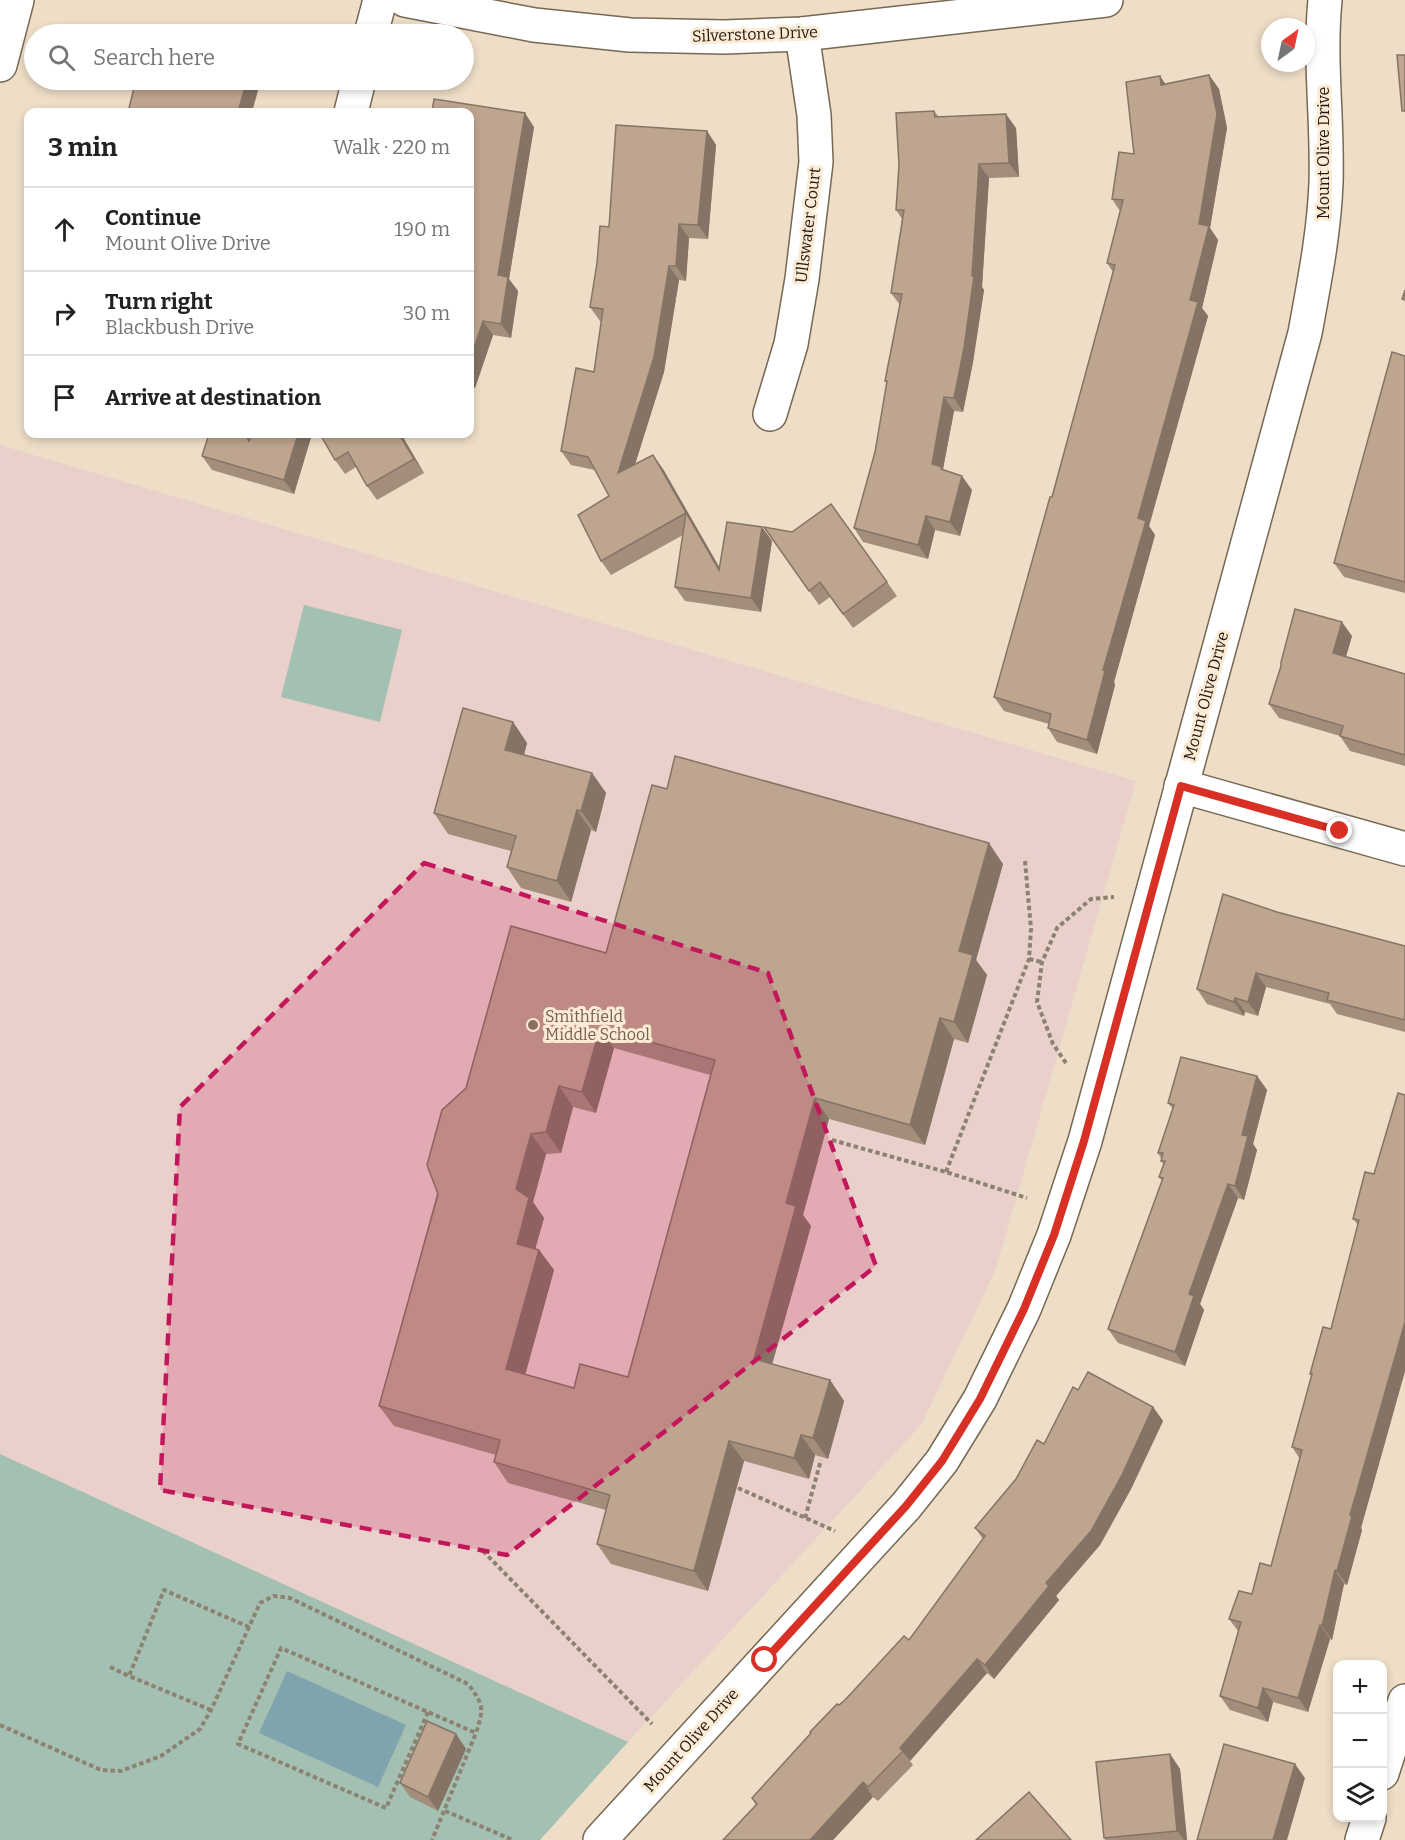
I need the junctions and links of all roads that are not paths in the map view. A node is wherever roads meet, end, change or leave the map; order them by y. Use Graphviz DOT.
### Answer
graph roads {
  1 [pos="17,0"];
  2 [pos="380,0"];
  3 [pos="405,0"];
  4 [pos="1106,0"];
  5 [pos="1325,0"];
  6 [pos="1037,4"];
  7 [pos="374,24"];
  8 [pos="802,34"];
  9 [pos="0,65"];
  10 [pos="357,90"];
  11 [pos="352,108"];
  12 [pos="770,414"];
  13 [pos="1181,786"];
  14 [pos="1405,849"];
  15 [pos="1405,1701"];
  16 [pos="1385,1768"];
  17 [pos="1368,1822"];
  18 [pos="600,1840"];
  19 [pos="1362,1840"];
  1 -- 9 [label="street"];
  2 -- 7 [label="street"];
  3 -- 8 [label="street, Silverstone Drive"];
  4 -- 6 [label="street, Silverstone Drive"];
  5 -- 13 [label="street, Mount Olive Drive"];
  6 -- 8 [label="street, Silverstone Drive"];
  8 -- 12 [label="street, Ullswater Court"];
  10 -- 11 [label="street"];
  13 -- 14 [label="street"];
  13 -- 18 [label="street, Mount Olive Drive"];
  15 -- 16 [label="street"];
  17 -- 19 [label="street"];
}
